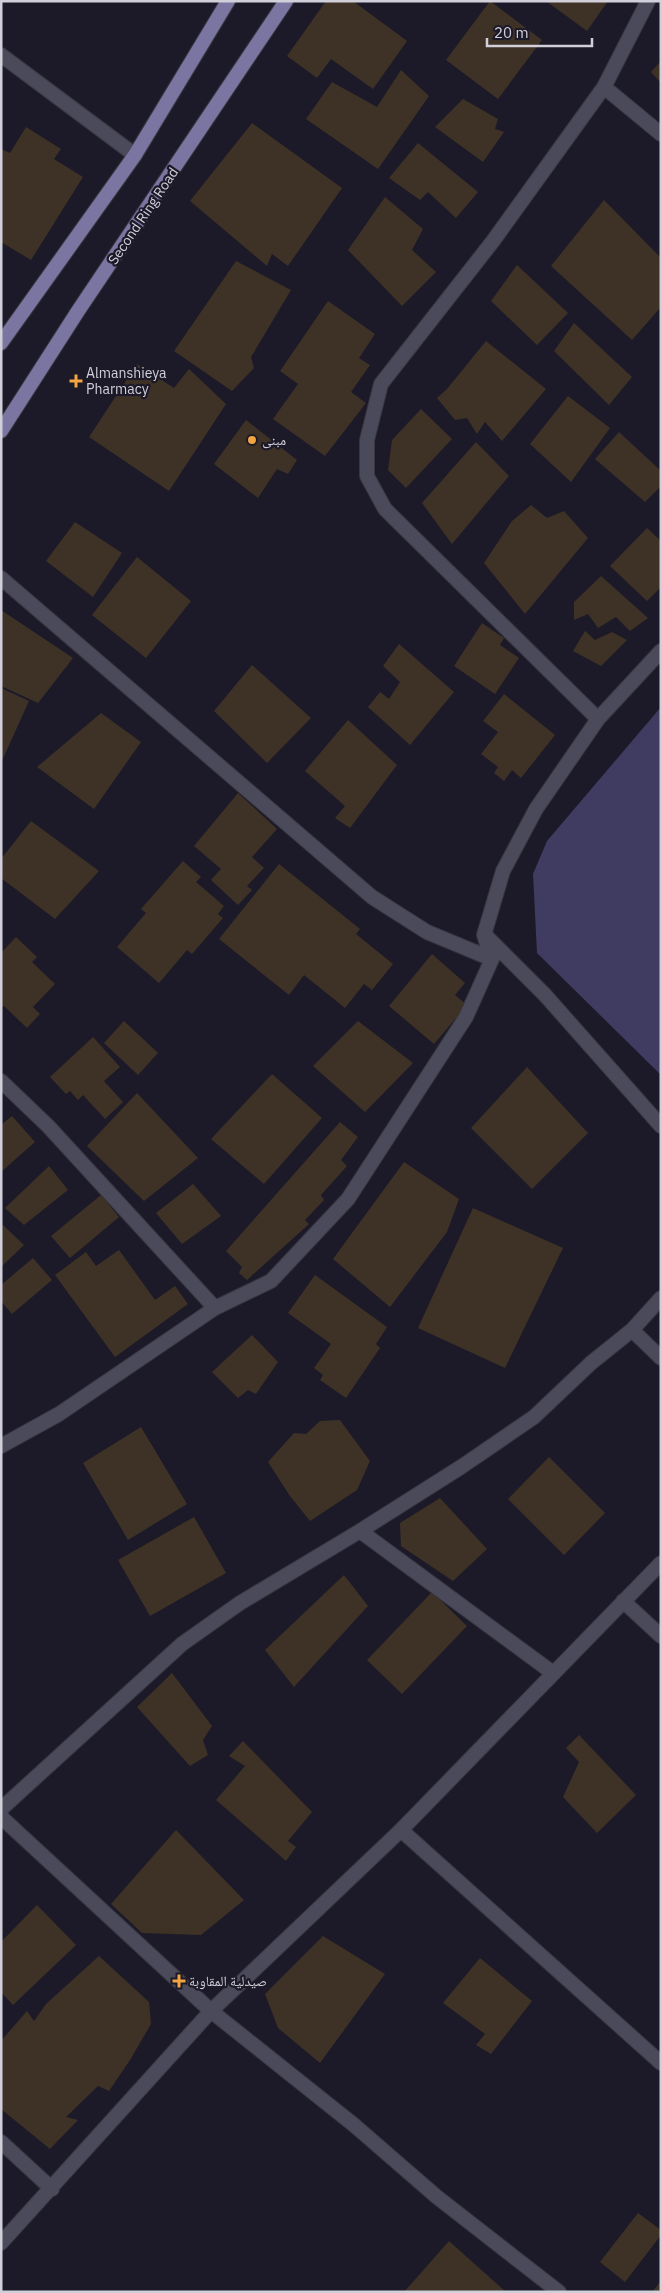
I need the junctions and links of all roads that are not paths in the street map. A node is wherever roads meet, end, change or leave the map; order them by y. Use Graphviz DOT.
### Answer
graph roads {
  1 [pos="228,1"];
  2 [pos="286,1"];
  3 [pos="648,1"];
  4 [pos="1,55"];
  5 [pos="604,86"];
  6 [pos="661,134"];
  7 [pos="135,155"];
  8 [pos="1,343"];
  9 [pos="1,431"];
  10 [pos="1,578"];
  11 [pos="661,651"];
  12 [pos="598,719"];
  13 [pos="484,935"];
  14 [pos="492,959"];
  15 [pos="1,1081"];
  16 [pos="661,1126"];
  17 [pos="661,1298"];
  18 [pos="215,1308"];
  19 [pos="632,1330"];
  20 [pos="661,1358"];
  21 [pos="1,1446"];
  22 [pos="360,1531"];
  23 [pos="661,1563"];
  24 [pos="623,1601"];
  25 [pos="661,1636"];
  26 [pos="553,1673"];
  27 [pos="1,1809"];
  28 [pos="1,1817"];
  29 [pos="401,1830"];
  30 [pos="211,2011"];
  31 [pos="661,2063"];
  32 [pos="1,2142"];
  33 [pos="52,2189"];
  34 [pos="1,2243"];
  35 [pos="559,2292"];
  1 -- 7 [label="main road"];
  2 -- 9 [label="main road, Second Ring Road"];
  3 -- 5 [label="street"];
  4 -- 7 [label="street"];
  5 -- 6 [label="street"];
  5 -- 12 [label="street"];
  7 -- 8 [label="main road"];
  10 -- 14 [label="street"];
  11 -- 12 [label="street"];
  12 -- 13 [label="street"];
  13 -- 14 [label="street"];
  13 -- 16 [label="street"];
  14 -- 18 [label="street"];
  15 -- 18 [label="street"];
  17 -- 19 [label="street"];
  18 -- 21 [label="street"];
  19 -- 20 [label="street"];
  19 -- 22 [label="street"];
  22 -- 26 [label="street"];
  22 -- 27 [label="street"];
  23 -- 24 [label="street"];
  24 -- 25 [label="street"];
  24 -- 26 [label="street"];
  26 -- 29 [label="street"];
  28 -- 30 [label="street"];
  29 -- 30 [label="street"];
  29 -- 31 [label="street"];
  30 -- 33 [label="street"];
  30 -- 35 [label="street"];
  32 -- 33 [label="street"];
  33 -- 34 [label="street"];
}
